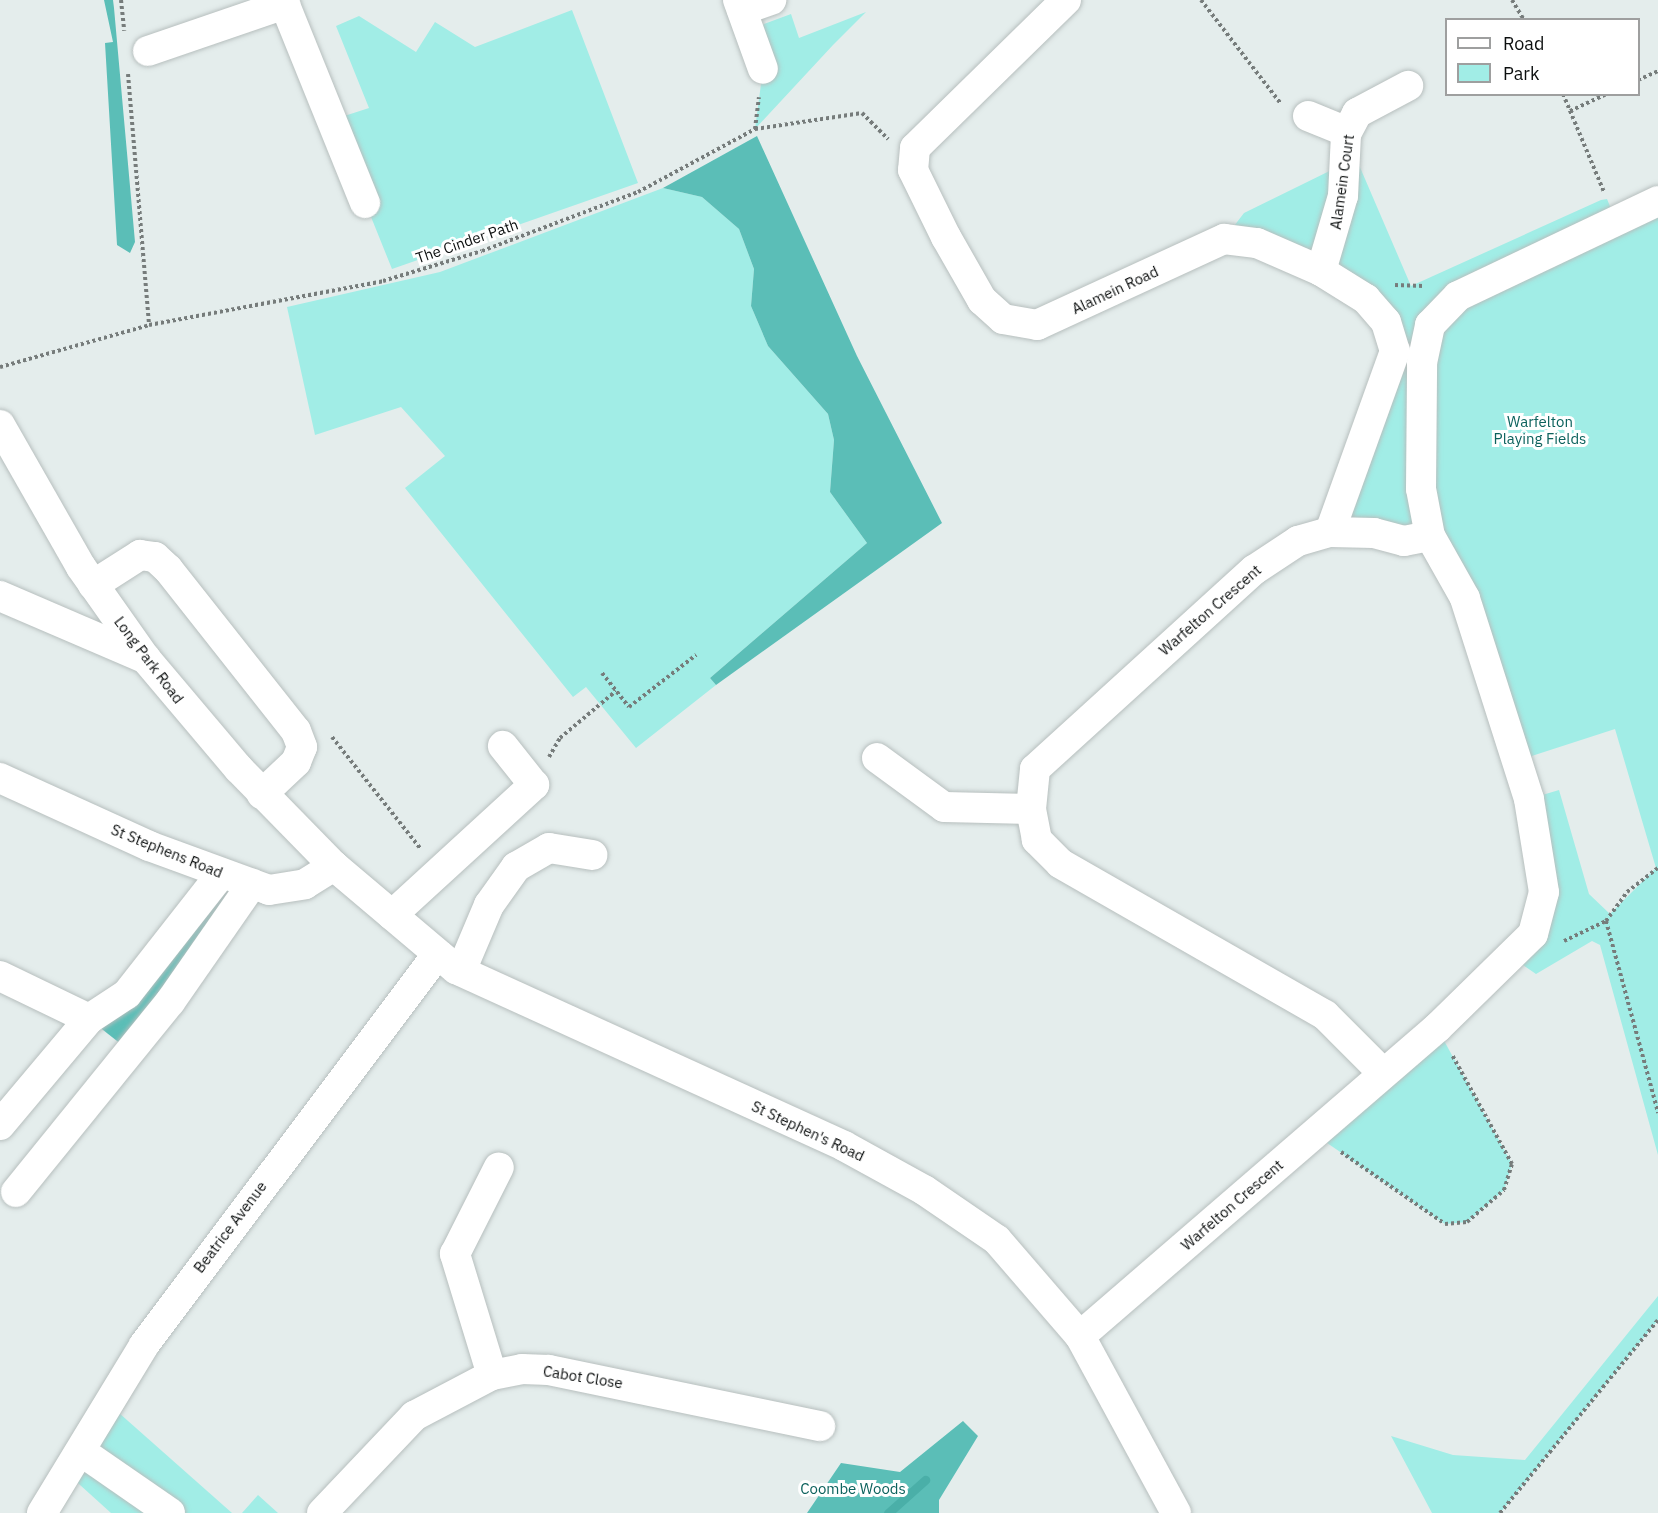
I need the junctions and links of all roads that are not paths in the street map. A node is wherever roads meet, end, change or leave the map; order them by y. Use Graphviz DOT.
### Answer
graph roads {
  1 [pos="771,0"];
  2 [pos="1066,0"];
  3 [pos="284,2"];
  4 [pos="740,5"];
  5 [pos="133,53"];
  6 [pos="763,69"];
  7 [pos="1408,86"];
  8 [pos="1308,116"];
  9 [pos="1347,132"];
  10 [pos="1658,201"];
  11 [pos="365,203"];
  12 [pos="1321,271"];
  13 [pos="0,425"];
  14 [pos="1330,532"];
  15 [pos="1430,536"];
  16 [pos="93,585"];
  17 [pos="0,596"];
  18 [pos="146,659"];
  19 [pos="503,746"];
  20 [pos="877,758"];
  21 [pos="0,778"];
  22 [pos="262,794"];
  23 [pos="1031,809"];
  24 [pos="592,855"];
  25 [pos="334,866"];
  26 [pos="221,874"];
  27 [pos="252,884"];
  28 [pos="392,915"];
  29 [pos="449,963"];
  30 [pos="0,976"];
  31 [pos="89,1019"];
  32 [pos="1383,1073"];
  33 [pos="0,1125"];
  34 [pos="499,1167"];
  35 [pos="16,1192"];
  36 [pos="1080,1336"];
  37 [pos="492,1375"];
  38 [pos="820,1426"];
  39 [pos="82,1452"];
  40 [pos="42,1513"];
  41 [pos="170,1513"];
  42 [pos="322,1513"];
  43 [pos="1176,1513"];
  1 -- 4 [label="street"];
  2 -- 12 [label="street, Alamein Road"];
  3 -- 5 [label="street"];
  3 -- 11 [label="street"];
  4 -- 6 [label="street"];
  7 -- 9 [label="street, Alamein Court"];
  8 -- 9 [label="street"];
  9 -- 12 [label="street, Alamein Court"];
  10 -- 15 [label="street"];
  12 -- 14 [label="street, Alamein Road"];
  13 -- 16 [label="street, Long Park Road"];
  14 -- 15 [label="street, Warfelton Crescent"];
  14 -- 23 [label="street, Warfelton Crescent"];
  15 -- 32 [label="street, Warfelton Crescent"];
  16 -- 18 [label="street, Long Park Road"];
  16 -- 22 [label="street"];
  17 -- 18 [label="street"];
  18 -- 22 [label="street, Long Park Road"];
  19 -- 28 [label="street"];
  20 -- 23 [label="street"];
  21 -- 26 [label="street, St Stephens Road"];
  22 -- 25 [label="street, Long Park Road"];
  23 -- 32 [label="street, Warfelton Crescent"];
  24 -- 29 [label="street, Beatrice Avenue"];
  25 -- 27 [label="street, St Stephens Road"];
  25 -- 28 [label="street, St Stephen's Road"];
  26 -- 27 [label="street, St Stephens Road"];
  26 -- 31 [label="street"];
  27 -- 35 [label="street"];
  28 -- 29 [label="street, St Stephen's Road"];
  29 -- 36 [label="street, St Stephen's Road"];
  29 -- 39 [label="street, Beatrice Avenue"];
  30 -- 31 [label="street"];
  31 -- 33 [label="street"];
  32 -- 36 [label="street, Warfelton Crescent"];
  34 -- 37 [label="street"];
  36 -- 43 [label="street, St Stephen's Road"];
  37 -- 38 [label="street, Cabot Close"];
  37 -- 42 [label="street, Cabot Close"];
  39 -- 40 [label="street, Beatrice Avenue"];
  39 -- 41 [label="street"];
}
